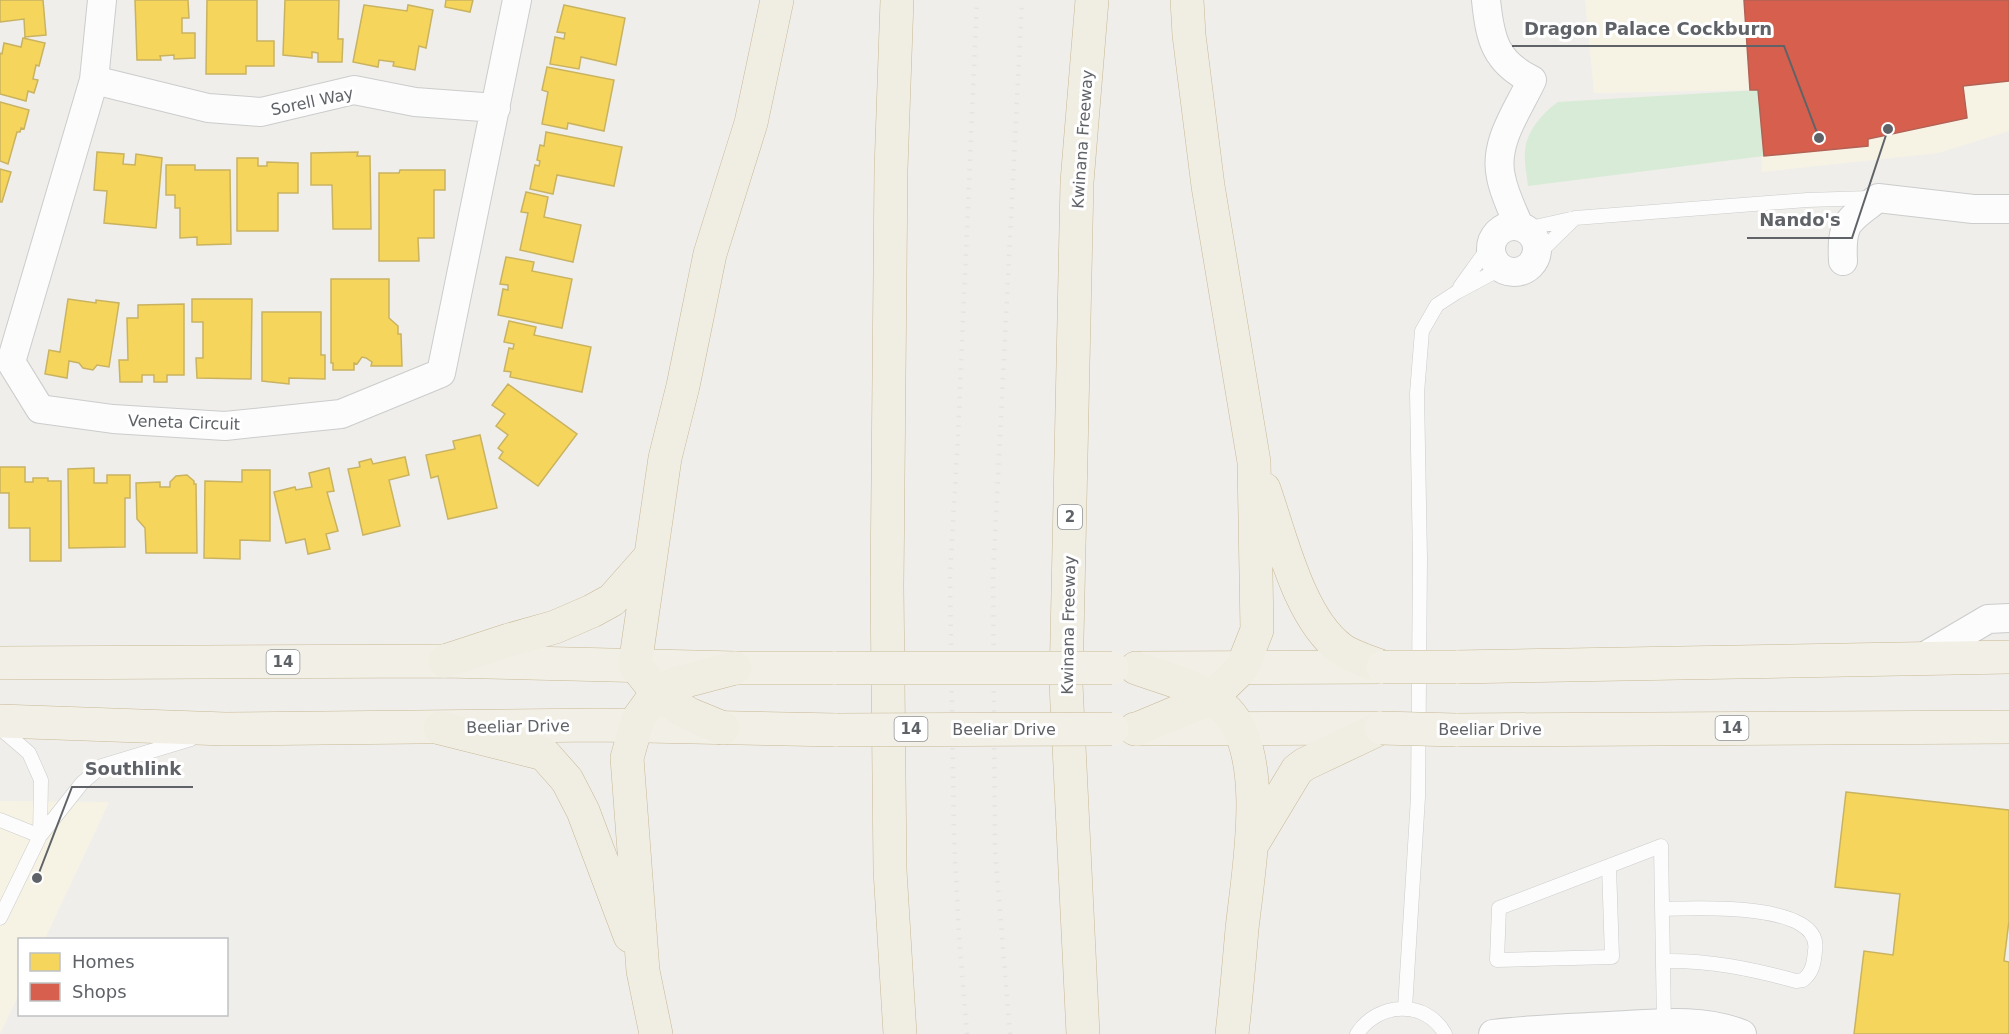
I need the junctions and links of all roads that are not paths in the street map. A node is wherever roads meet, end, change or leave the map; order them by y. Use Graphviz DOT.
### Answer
graph roads {
  1 [pos="102,0"];
  2 [pos="517,0"];
  3 [pos="777,0"];
  4 [pos="897,0"];
  5 [pos="1092,0"];
  6 [pos="1187,0"];
  7 [pos="1486,0"];
  8 [pos="94,80"];
  9 [pos="496,108"];
  10 [pos="1878,198"];
  11 [pos="2009,209"];
  12 [pos="1575,218"];
  13 [pos="1507,240"];
  14 [pos="1537,255"];
  15 [pos="1843,261"];
  16 [pos="1456,291"];
  17 [pos="1254,462"];
  18 [pos="650,557"];
  19 [pos="2009,618"];
  20 [pos="2009,657"];
  21 [pos="1920,659"];
  22 [pos="445,661"];
  23 [pos="0,663"];
  24 [pos="635,666"];
  25 [pos="735,668"];
  26 [pos="1124,668"];
  27 [pos="1242,668"];
  28 [pos="1383,668"];
  29 [pos="659,695"];
  30 [pos="1211,698"];
  31 [pos="0,721"];
  32 [pos="635,726"];
  33 [pos="2009,727"];
  34 [pos="0,728"];
  35 [pos="440,728"];
  36 [pos="723,728"];
  37 [pos="1381,728"];
  38 [pos="225,729"];
  39 [pos="1125,729"];
  40 [pos="1241,729"];
  41 [pos="0,820"];
  42 [pos="40,836"];
  43 [pos="1253,843"];
  44 [pos="1609,866"];
  45 [pos="3,902"];
  46 [pos="1662,909"];
  47 [pos="0,918"];
  48 [pos="1663,961"];
  49 [pos="643,971"];
  50 [pos="1405,1008"];
  51 [pos="1664,1023"];
  52 [pos="656,1034"];
  53 [pos="900,1034"];
  54 [pos="1083,1034"];
  55 [pos="1232,1034"];
  56 [pos="1357,1034"];
  57 [pos="1445,1034"];
  58 [pos="1492,1034"];
  59 [pos="1742,1034"];
  1 -- 8 [label="street, Veneta Circuit"];
  2 -- 9 [label="street, Veneta Circuit"];
  3 -- 18 [label="highway"];
  4 -- 53 [label="highway"];
  5 -- 54 [label="highway, Kwinana Freeway / 2"];
  6 -- 17 [label="highway"];
  7 -- 13 [label="street"];
  8 -- 9 [label="street, Sorell Way"];
  8 -- 9 [label="street, Veneta Circuit"];
  10 -- 11 [label="street"];
  10 -- 12 [label="lane"];
  10 -- 15 [label="street"];
  12 -- 13 [label="lane"];
  12 -- 14 [label="lane"];
  13 -- 14 [label="street"];
  13 -- 14 [label="street"];
  13 -- 16 [label="lane"];
  13 -- 16 [label="lane"];
  16 -- 50 [label="lane"];
  17 -- 27 [label="highway"];
  17 -- 28 [label="highway"];
  18 -- 22 [label="highway"];
  18 -- 24 [label="highway"];
  19 -- 21 [label="street"];
  20 -- 21 [label="highway, 14"];
  21 -- 28 [label="highway, 14, bridge"];
  22 -- 23 [label="highway, 14"];
  22 -- 24 [label="highway, 14"];
  24 -- 25 [label="highway, 14"];
  24 -- 29 [label="highway"];
  25 -- 26 [label="highway, 14, bridge"];
  25 -- 29 [label="highway"];
  26 -- 27 [label="highway, 14"];
  26 -- 30 [label="highway"];
  27 -- 28 [label="highway, 14"];
  27 -- 30 [label="highway"];
  29 -- 32 [label="highway"];
  29 -- 36 [label="highway"];
  30 -- 39 [label="highway"];
  30 -- 40 [label="highway"];
  31 -- 38 [label="highway, Beeliar Drive / 14"];
  32 -- 35 [label="highway, Beeliar Drive / 14"];
  32 -- 36 [label="highway, Beeliar Drive / 14"];
  32 -- 49 [label="highway"];
  33 -- 37 [label="highway, Beeliar Drive / 14, bridge"];
  34 -- 42 [label="lane"];
  35 -- 38 [label="highway, Beeliar Drive / 14"];
  35 -- 49 [label="highway"];
  36 -- 39 [label="highway, Beeliar Drive / 14, bridge"];
  37 -- 40 [label="highway, Beeliar Drive / 14"];
  37 -- 43 [label="highway"];
  38 -- 42 [label="lane"];
  39 -- 40 [label="highway, Beeliar Drive / 14"];
  40 -- 43 [label="highway"];
  41 -- 42 [label="lane"];
  42 -- 45 [label="lane"];
  43 -- 55 [label="highway"];
  44 -- 44 [label="lane"];
  44 -- 46 [label="lane"];
  45 -- 47 [label="lane"];
  46 -- 48 [label="lane"];
  46 -- 48 [label="lane"];
  48 -- 51 [label="lane"];
  49 -- 52 [label="highway"];
  50 -- 56 [label="lane"];
  50 -- 57 [label="lane"];
  51 -- 58 [label="street"];
  51 -- 59 [label="street"];
}
